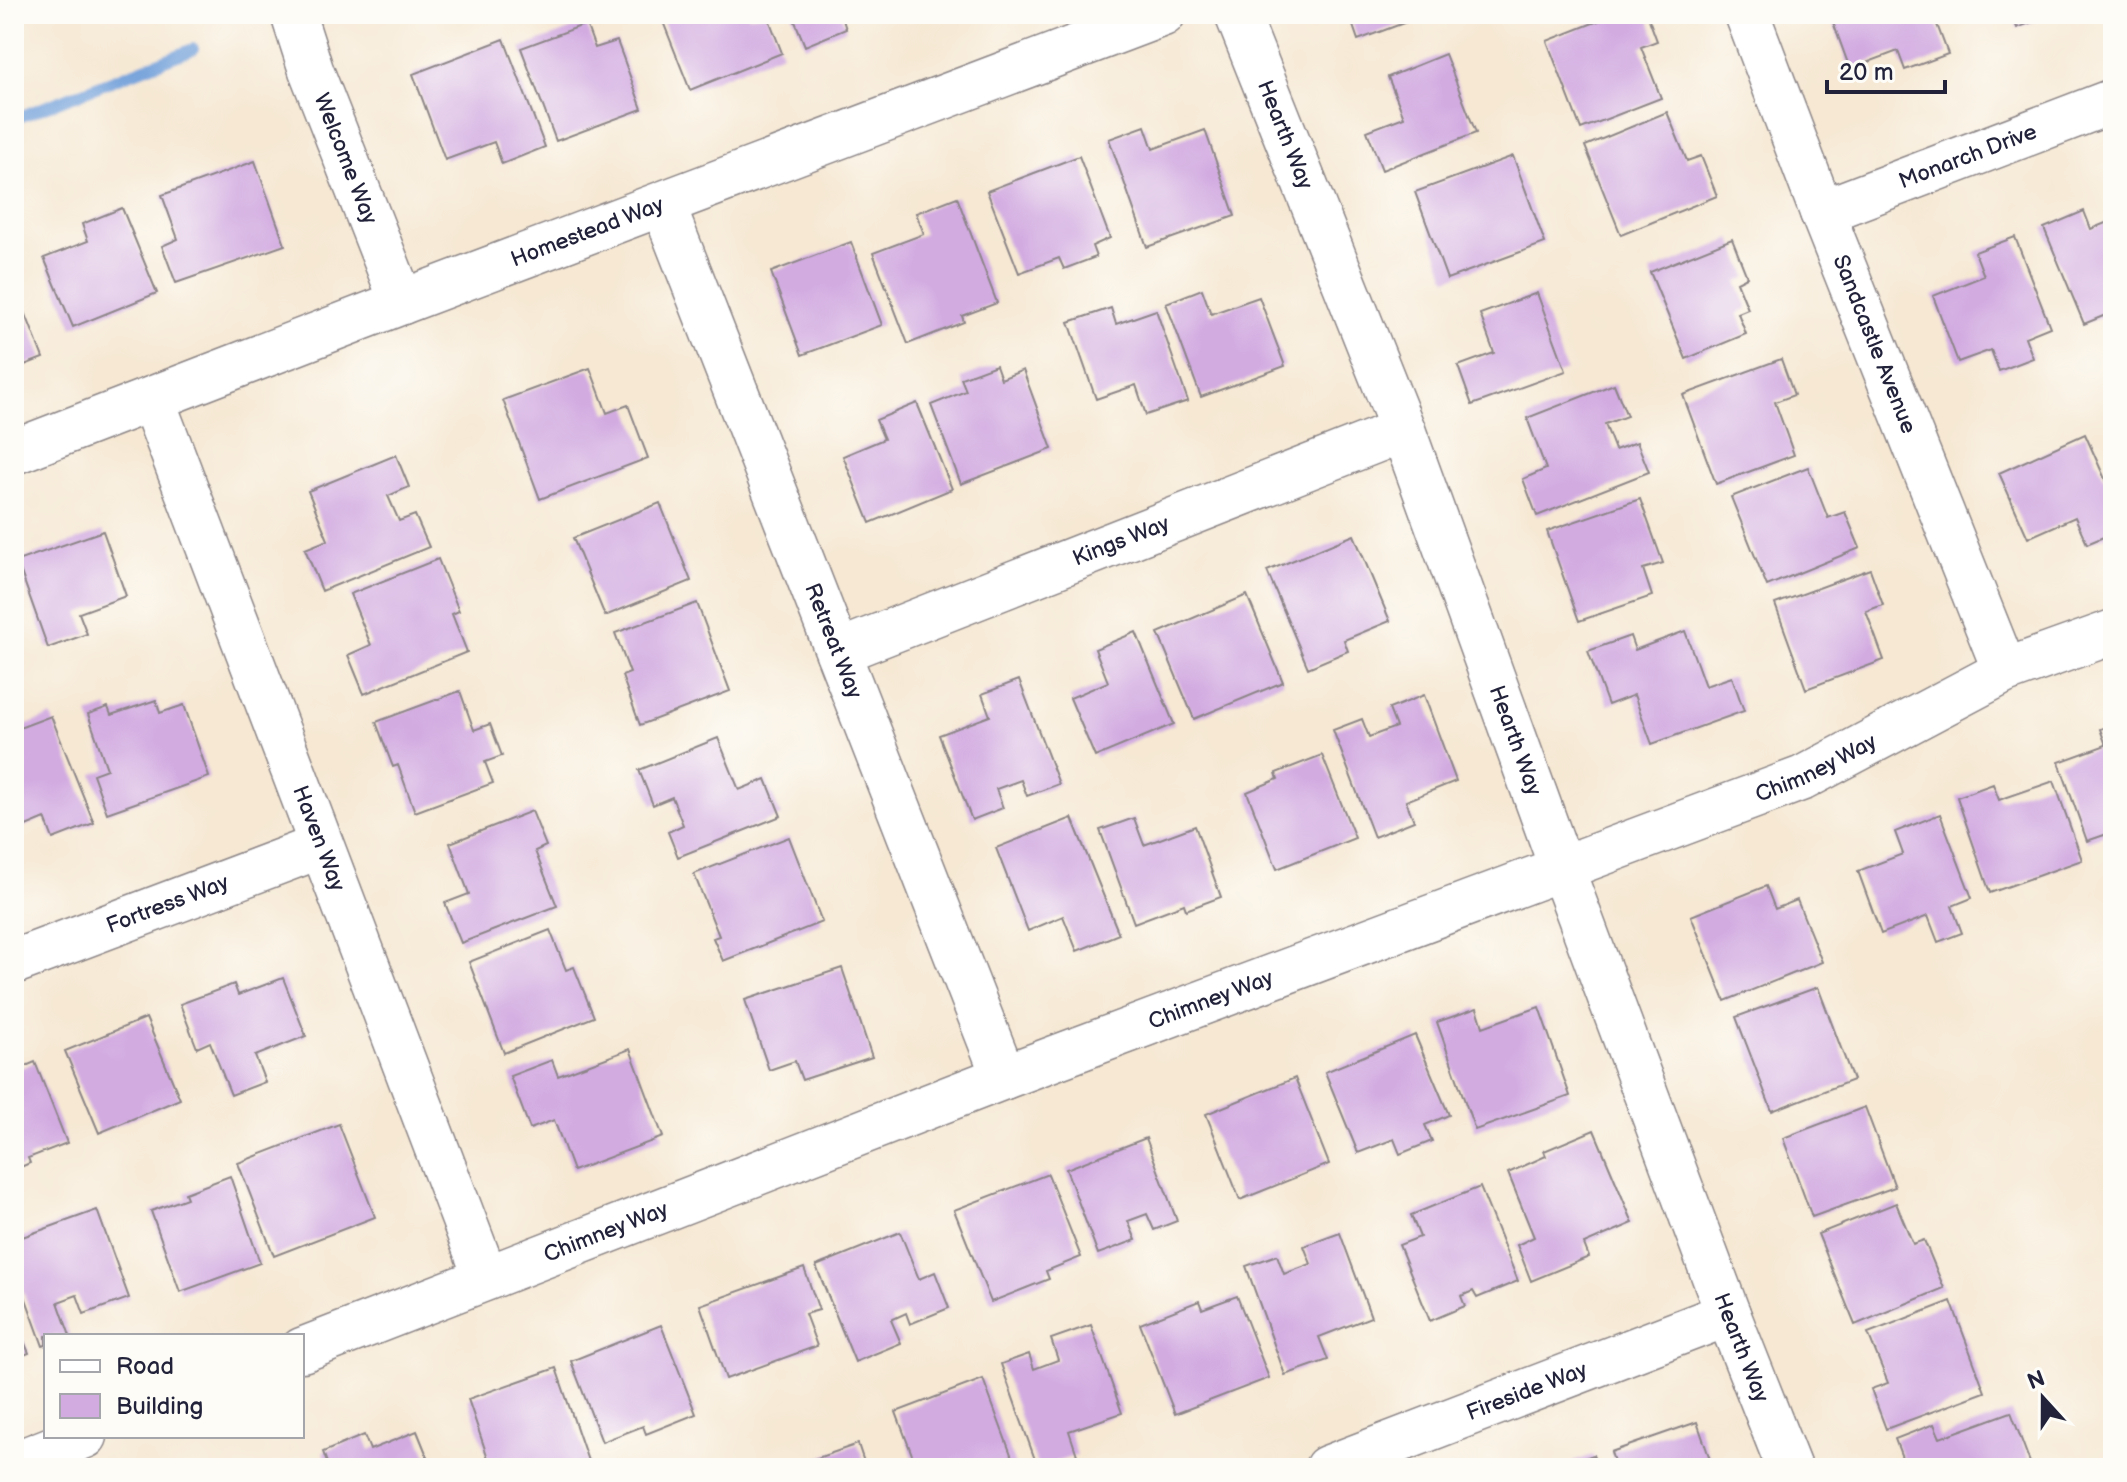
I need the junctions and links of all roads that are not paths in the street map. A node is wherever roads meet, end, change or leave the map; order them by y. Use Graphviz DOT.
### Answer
graph roads {
  1 [pos="293,14"];
  2 [pos="1163,14"];
  3 [pos="1237,14"];
  4 [pos="1747,14"];
  5 [pos="2113,101"];
  6 [pos="663,205"];
  7 [pos="1822,212"];
  8 [pos="402,302"];
  9 [pos="152,399"];
  10 [pos="1403,430"];
  11 [pos="14,452"];
  12 [pos="2113,632"];
  13 [pos="838,652"];
  14 [pos="2005,671"];
  15 [pos="321,846"];
  16 [pos="1562,869"];
  17 [pos="14,962"];
  18 [pos="1004,1077"];
  19 [pos="486,1278"];
  20 [pos="1728,1314"];
  21 [pos="304,1349"];
  22 [pos="80,1438"];
  23 [pos="14,1464"];
  24 [pos="1327,1468"];
  25 [pos="1789,1468"];
  1 -- 8 [label="street, Welcome Way"];
  2 -- 6 [label="street, Homestead Way"];
  3 -- 10 [label="street, Hearth Way"];
  4 -- 7 [label="street, Sandcastle Avenue"];
  5 -- 7 [label="street, Monarch Drive"];
  6 -- 8 [label="street, Homestead Way"];
  6 -- 13 [label="street, Retreat Way"];
  7 -- 14 [label="street, Sandcastle Avenue"];
  8 -- 9 [label="street, Homestead Way"];
  9 -- 11 [label="street, Homestead Way"];
  9 -- 15 [label="street, Haven Way"];
  10 -- 13 [label="street, Kings Way"];
  10 -- 16 [label="street, Hearth Way"];
  12 -- 14 [label="street, Chimney Way"];
  13 -- 18 [label="street, Retreat Way"];
  14 -- 16 [label="street, Chimney Way"];
  15 -- 17 [label="street, Fortress Way"];
  15 -- 19 [label="street, Haven Way"];
  16 -- 18 [label="street, Chimney Way"];
  16 -- 20 [label="street, Hearth Way"];
  18 -- 19 [label="street, Chimney Way"];
  19 -- 21 [label="street, Chimney Way"];
  20 -- 24 [label="street, Fireside Way"];
  20 -- 25 [label="street, Hearth Way"];
  22 -- 23 [label="street"];
}
